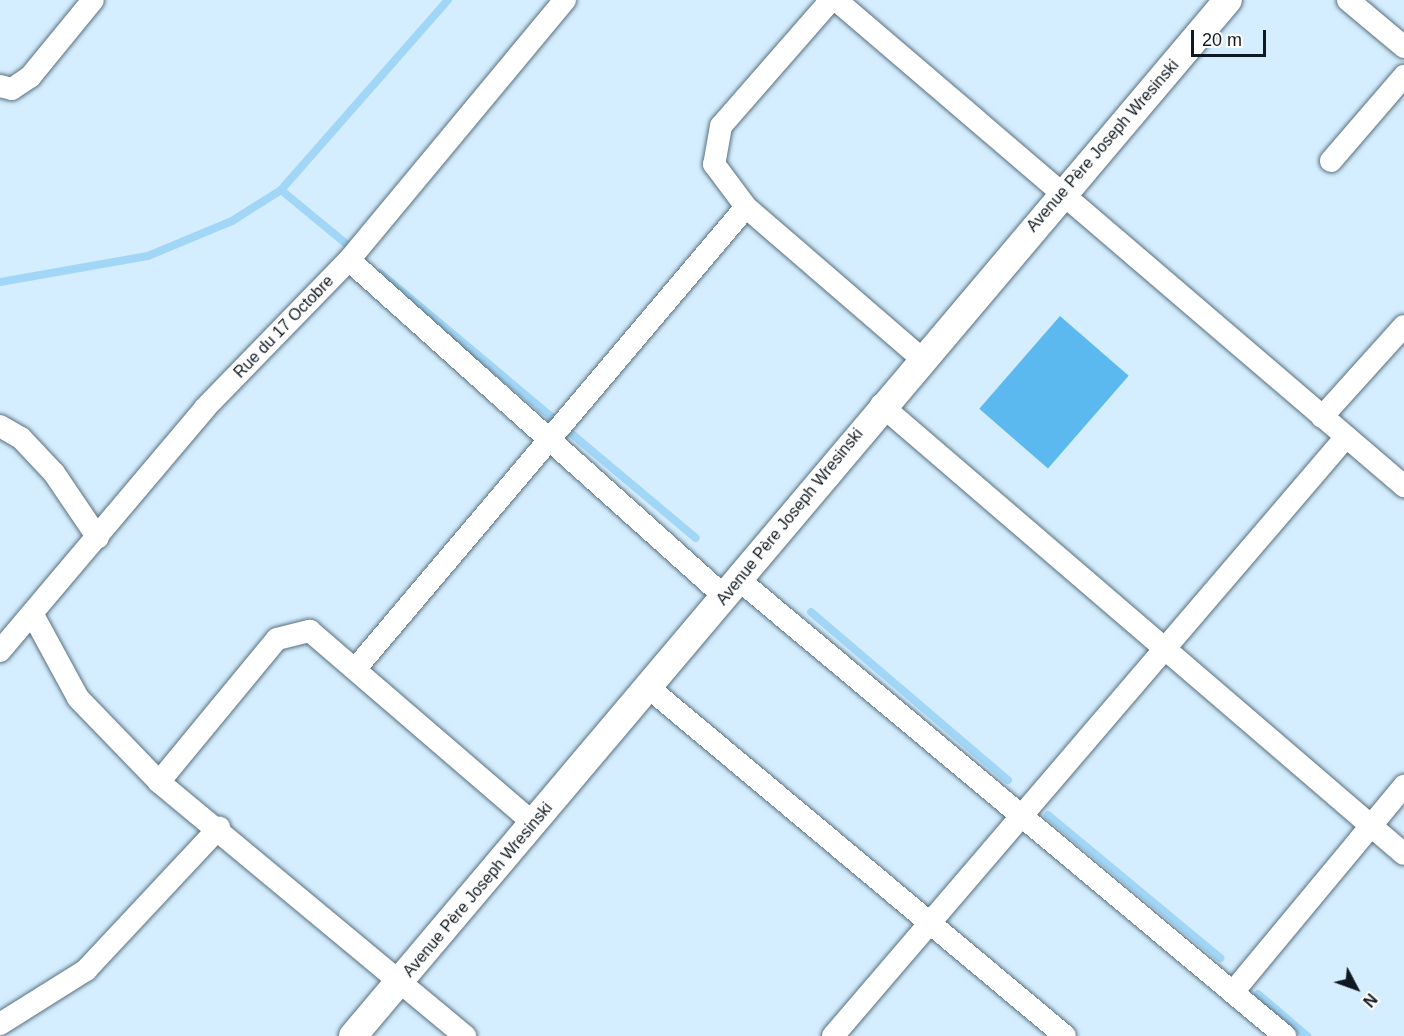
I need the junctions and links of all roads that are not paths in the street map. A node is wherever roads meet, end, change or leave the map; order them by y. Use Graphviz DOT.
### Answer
graph roads {
  1 [pos="93,0"];
  2 [pos="565,0"];
  3 [pos="831,0"];
  4 [pos="836,0"];
  5 [pos="1348,0"];
  6 [pos="1222,2"];
  7 [pos="1404,46"];
  8 [pos="1404,76"];
  9 [pos="0,86"];
  10 [pos="1331,161"];
  11 [pos="1062,195"];
  12 [pos="746,207"];
  13 [pos="349,260"];
  14 [pos="1404,326"];
  15 [pos="922,359"];
  16 [pos="881,405"];
  17 [pos="1322,417"];
  18 [pos="0,426"];
  19 [pos="1346,437"];
  20 [pos="551,440"];
  21 [pos="1404,486"];
  22 [pos="98,538"];
  23 [pos="732,588"];
  24 [pos="33,615"];
  25 [pos="1162,646"];
  26 [pos="0,651"];
  27 [pos="357,667"];
  28 [pos="649,688"];
  29 [pos="159,782"];
  30 [pos="1404,786"];
  31 [pos="1023,816"];
  32 [pos="534,824"];
  33 [pos="1370,826"];
  34 [pos="219,828"];
  35 [pos="1404,854"];
  36 [pos="929,928"];
  37 [pos="401,980"];
  38 [pos="1233,992"];
  39 [pos="0,1024"];
  40 [pos="353,1036"];
  41 [pos="465,1036"];
  42 [pos="832,1036"];
  43 [pos="1065,1036"];
  44 [pos="1285,1036"];
  1 -- 9 [label="street"];
  2 -- 13 [label="street, Rue du 17 Octobre"];
  3 -- 12 [label="street"];
  4 -- 11 [label="street"];
  5 -- 7 [label="street"];
  6 -- 11 [label="street, Avenue Père Joseph Wresinski"];
  8 -- 10 [label="street"];
  11 -- 15 [label="street, Avenue Père Joseph Wresinski"];
  11 -- 17 [label="street"];
  12 -- 15 [label="street"];
  12 -- 20 [label="street"];
  13 -- 20 [label="street"];
  13 -- 22 [label="street, Rue du 17 Octobre"];
  14 -- 17 [label="street"];
  15 -- 16 [label="street, Avenue Père Joseph Wresinski"];
  16 -- 23 [label="street, Avenue Père Joseph Wresinski"];
  16 -- 25 [label="street"];
  17 -- 19 [label="street"];
  18 -- 22 [label="street"];
  19 -- 21 [label="street"];
  19 -- 25 [label="street"];
  20 -- 23 [label="street"];
  20 -- 27 [label="street"];
  22 -- 24 [label="street, Rue du 17 Octobre"];
  23 -- 28 [label="street, Avenue Père Joseph Wresinski"];
  23 -- 31 [label="street"];
  24 -- 26 [label="street, Rue du 17 Octobre"];
  24 -- 29 [label="street"];
  25 -- 31 [label="street"];
  25 -- 33 [label="street"];
  27 -- 29 [label="street"];
  27 -- 32 [label="street"];
  28 -- 32 [label="street, Avenue Père Joseph Wresinski"];
  28 -- 36 [label="street"];
  29 -- 34 [label="street"];
  30 -- 33 [label="street"];
  31 -- 36 [label="street"];
  31 -- 38 [label="street"];
  32 -- 37 [label="street, Avenue Père Joseph Wresinski"];
  33 -- 35 [label="street"];
  33 -- 38 [label="street"];
  34 -- 37 [label="street"];
  34 -- 39 [label="street"];
  36 -- 42 [label="street"];
  36 -- 43 [label="street"];
  37 -- 40 [label="street, Avenue Père Joseph Wresinski"];
  37 -- 41 [label="street"];
  38 -- 44 [label="street"];
}
